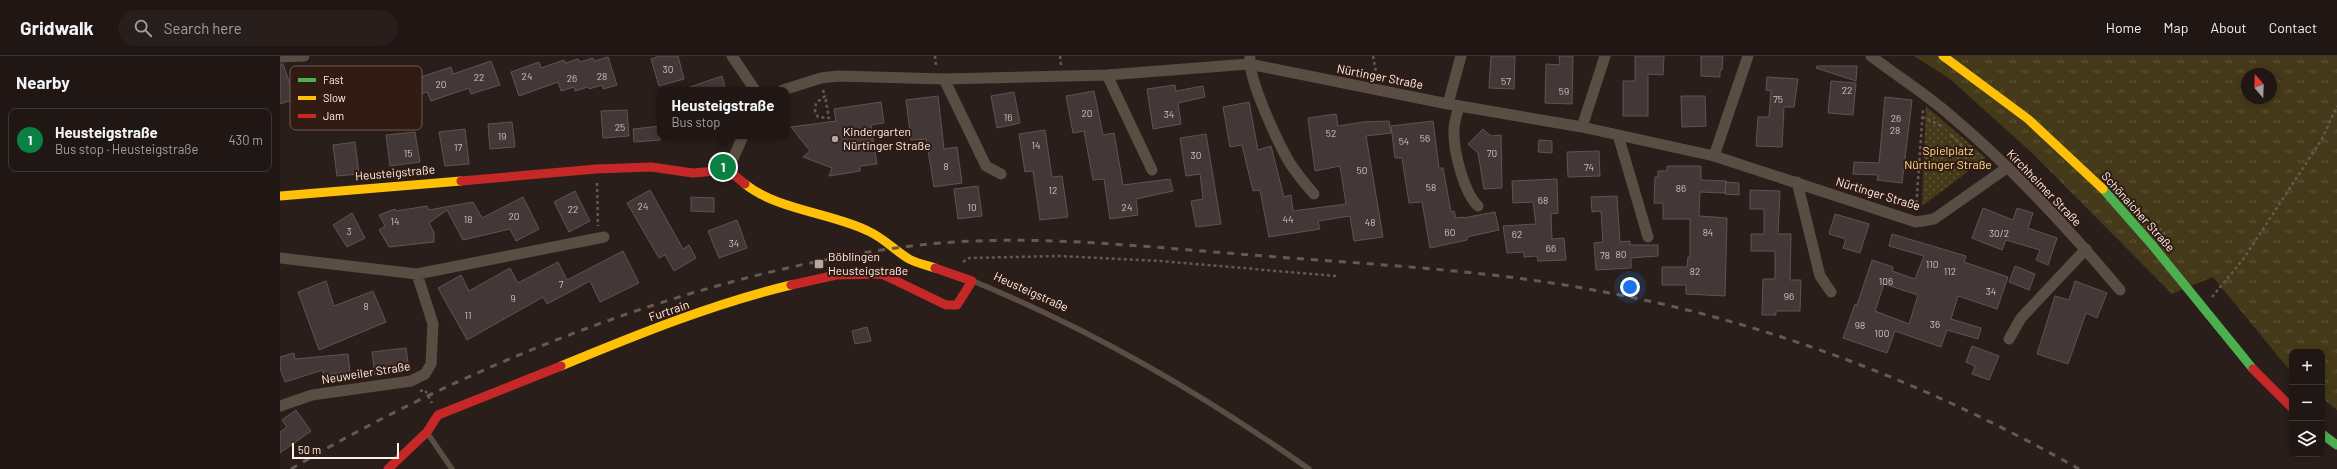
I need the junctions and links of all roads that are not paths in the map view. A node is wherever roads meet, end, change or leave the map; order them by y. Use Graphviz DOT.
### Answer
graph roads {
  1 [pos="304,56"];
  2 [pos="732,56"];
  3 [pos="1461,56"];
  4 [pos="1605,56"];
  5 [pos="1748,56"];
  6 [pos="1871,56"];
  7 [pos="1943,56"];
  8 [pos="280,57"];
  9 [pos="1250,60"];
  10 [pos="1107,75"];
  11 [pos="944,79"];
  12 [pos="753,87"];
  13 [pos="789,88"];
  14 [pos="1448,104"];
  15 [pos="1459,106"];
  16 [pos="1582,127"];
  17 [pos="1618,135"];
  18 [pos="742,139"];
  19 [pos="1714,156"];
  20 [pos="2008,167"];
  21 [pos="728,170"];
  22 [pos="1152,170"];
  23 [pos="1001,174"];
  24 [pos="1797,182"];
  25 [pos="1314,194"];
  26 [pos="280,196"];
  27 [pos="1478,206"];
  28 [pos="604,237"];
  29 [pos="1648,237"];
  30 [pos="2086,249"];
  31 [pos="280,258"];
  32 [pos="417,274"];
  33 [pos="972,280"];
  34 [pos="2120,290"];
  35 [pos="1831,292"];
  36 [pos="2009,339"];
  37 [pos="2289,405"];
  38 [pos="280,406"];
  39 [pos="427,432"];
  40 [pos="2325,436"];
  41 [pos="2337,445"];
  42 [pos="388,469"];
  43 [pos="452,469"];
  44 [pos="1309,469"];
  1 -- 8 [label="street"];
  2 -- 12 [label="street"];
  3 -- 14 [label="street"];
  4 -- 16 [label="street"];
  5 -- 19 [label="street"];
  6 -- 20 [label="street, Kirchheimer Straße"];
  7 -- 37 [label="street, Schönaicher Straße"];
  9 -- 10 [label="street, Nürtinger Straße"];
  9 -- 14 [label="street, Nürtinger Straße"];
  9 -- 25 [label="street"];
  10 -- 11 [label="street, Nürtinger Straße"];
  10 -- 22 [label="street"];
  11 -- 13 [label="street, Nürtinger Straße"];
  11 -- 23 [label="street"];
  14 -- 15 [label="street, Nürtinger Straße"];
  15 -- 16 [label="street, Nürtinger Straße"];
  15 -- 27 [label="street"];
  16 -- 17 [label="street, Nürtinger Straße"];
  17 -- 19 [label="street, Nürtinger Straße"];
  17 -- 29 [label="street"];
  18 -- 21 [label="street"];
  19 -- 24 [label="street, Nürtinger Straße"];
  20 -- 24 [label="street, Nürtinger Straße"];
  20 -- 30 [label="street, Kirchheimer Straße"];
  21 -- 26 [label="street, Heusteigstraße"];
  21 -- 33 [label="street, Heusteigstraße"];
  24 -- 35 [label="street"];
  28 -- 32 [label="street"];
  30 -- 34 [label="street, Kirchheimer Straße"];
  30 -- 36 [label="street"];
  31 -- 32 [label="street"];
  32 -- 38 [label="street, Neuweiler Straße"];
  33 -- 39 [label="street, Furtrain"];
  33 -- 44 [label="lane, Heusteigstraße"];
  39 -- 42 [label="street"];
  39 -- 43 [label="lane"];
  40 -- 41 [label="street"];
}
